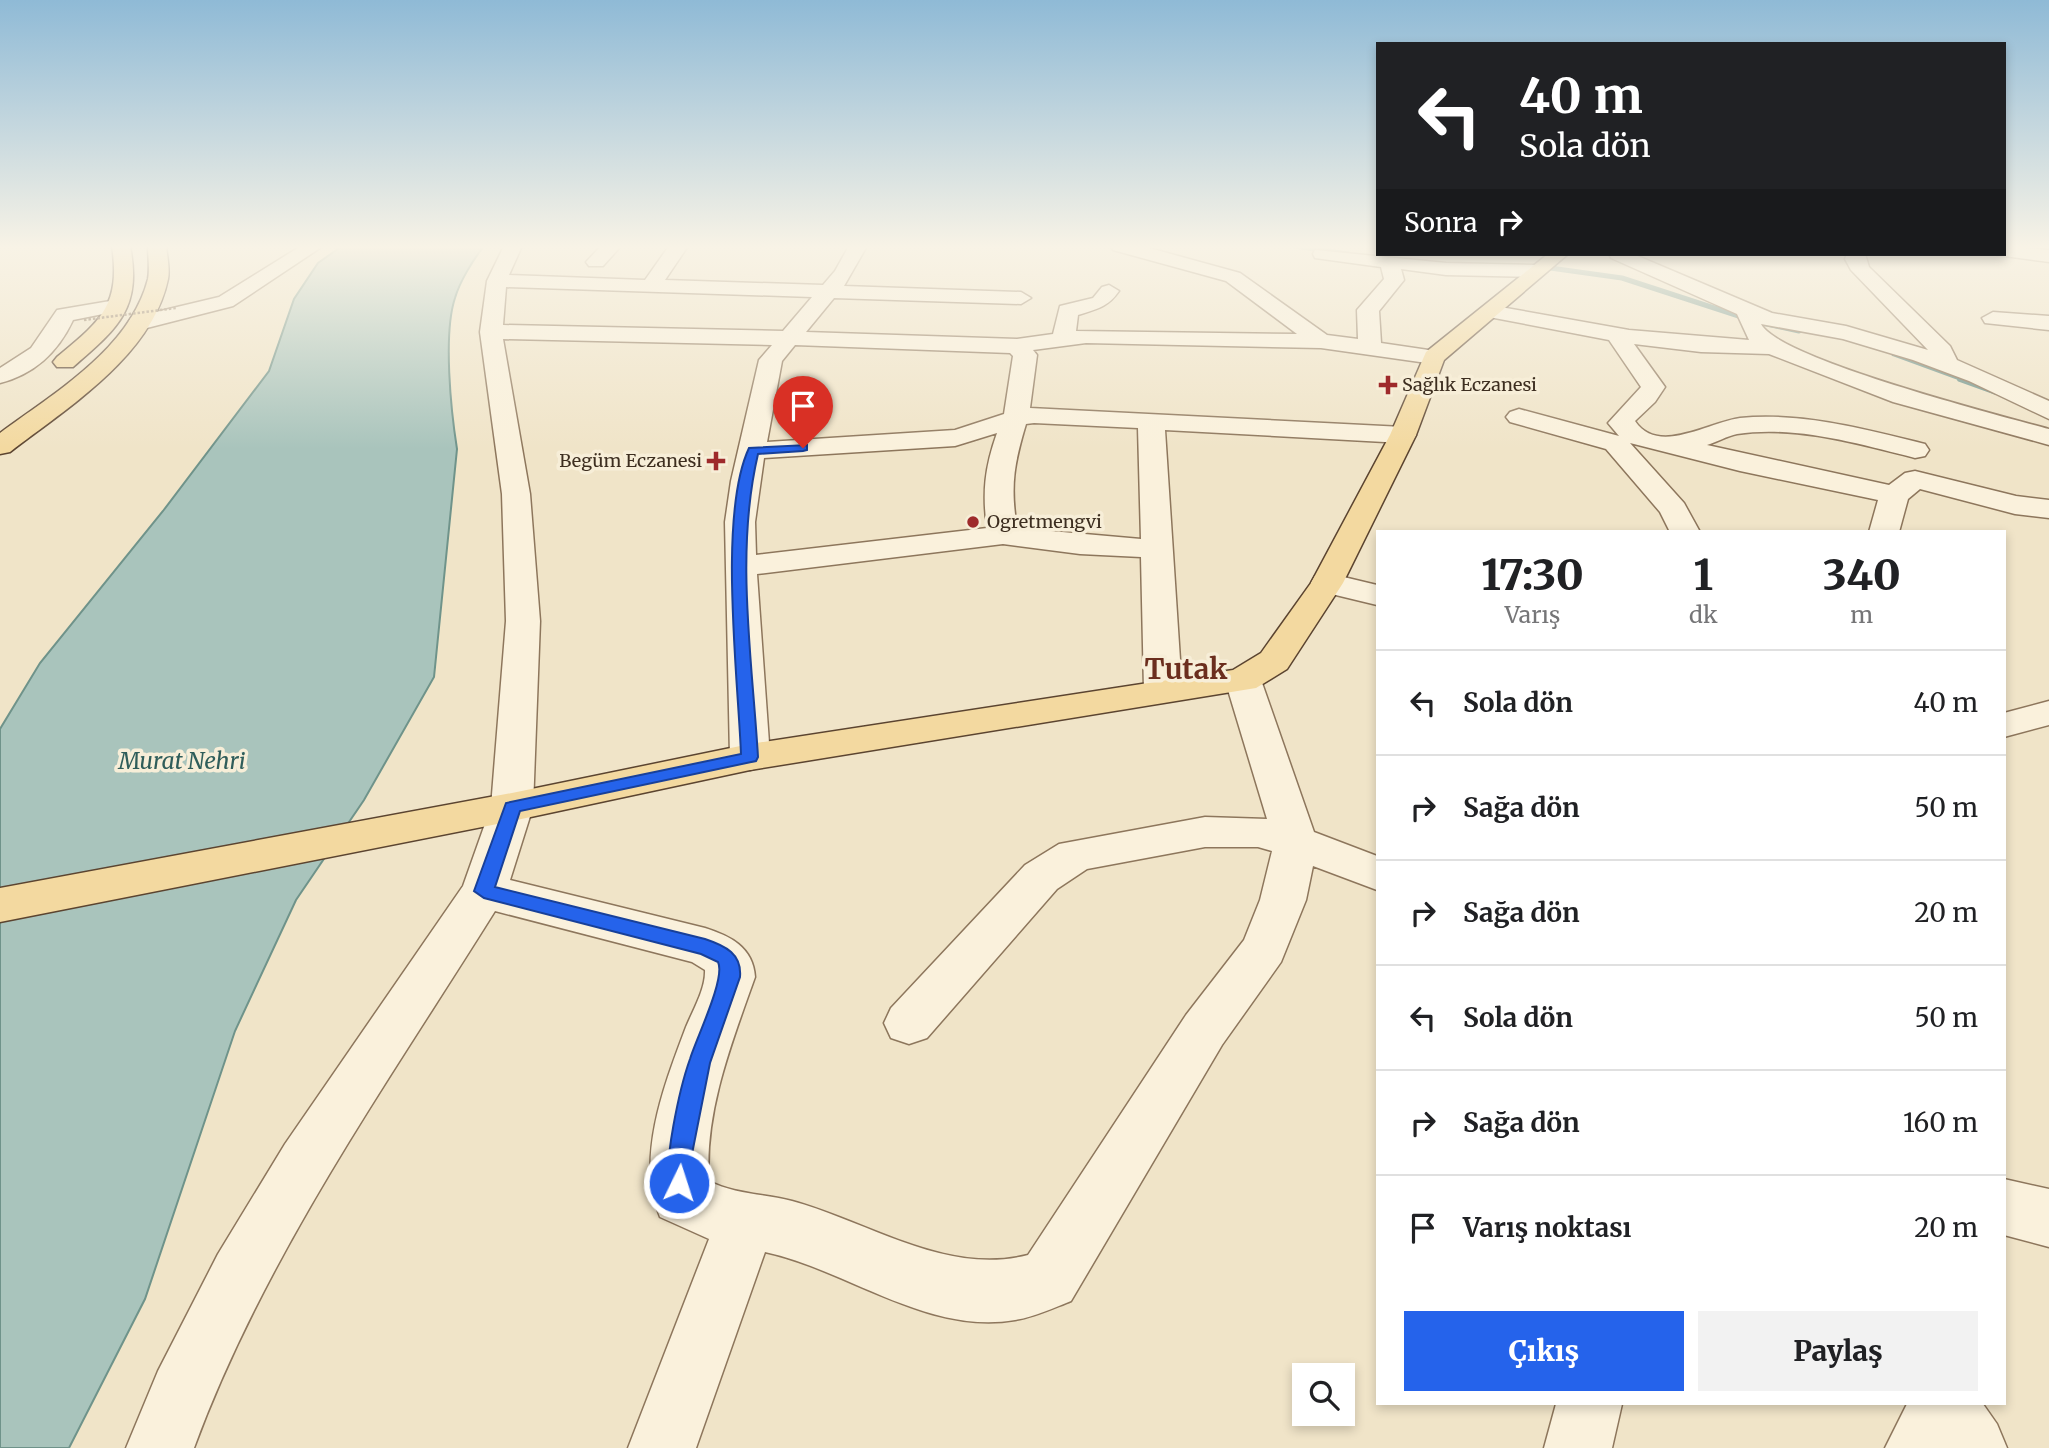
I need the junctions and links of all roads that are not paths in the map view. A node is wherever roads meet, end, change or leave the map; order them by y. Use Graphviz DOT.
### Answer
graph roads {
  1 [pos="73,314"];
  2 [pos="106,314"];
  3 [pos="145,314"];
  4 [pos="178,314"];
  5 [pos="495,314"];
  6 [pos="810,314"];
  7 [pos="1068,314"];
  8 [pos="1283,314"];
  9 [pos="1368,314"];
  10 [pos="1486,314"];
  11 [pos="1504,314"];
  12 [pos="1741,314"];
  13 [pos="1905,314"];
  14 [pos="1748,317"];
  15 [pos="1993,318"];
  16 [pos="139,323"];
  17 [pos="2049,323"];
  18 [pos="92,324"];
  19 [pos="491,332"];
  20 [pos="1615,333"];
  21 [pos="1064,338"];
  22 [pos="787,339"];
  23 [pos="1321,341"];
  24 [pos="1017,346"];
  25 [pos="1772,347"];
  26 [pos="1370,348"];
  27 [pos="1434,357"];
  28 [pos="1944,363"];
  29 [pos="0,376"];
  30 [pos="47,379"];
  31 [pos="1902,397"];
  32 [pos="1016,416"];
  33 [pos="1519,417"];
  34 [pos="2048,417"];
  35 [pos="1989,419"];
  36 [pos="1151,420"];
  37 [pos="1403,435"];
  38 [pos="2049,437"];
  39 [pos="956,439"];
  40 [pos="1625,439"];
  41 [pos="1674,444"];
  42 [pos="1004,445"];
  43 [pos="0,446"];
  44 [pos="1915,450"];
  45 [pos="753,451"];
  46 [pos="1904,487"];
  47 [pos="2049,509"];
  48 [pos="1684,530"];
  49 [pos="1885,530"];
  50 [pos="1003,535"];
  51 [pos="1159,549"];
  52 [pos="740,566"];
  53 [pos="1327,583"];
  54 [pos="1376,595"];
  55 [pos="1243,680"];
  56 [pos="1163,690"];
  57 [pos="2049,713"];
  58 [pos="2006,724"];
  59 [pos="750,757"];
  60 [pos="512,807"];
  61 [pos="1296,842"];
  62 [pos="1376,874"];
  63 [pos="484,891"];
  64 [pos="0,905"];
  65 [pos="909,1023"];
  66 [pos="2006,1207"];
  67 [pos="2049,1218"];
  68 [pos="746,1221"];
  69 [pos="1589,1405"];
  70 [pos="1943,1405"];
  71 [pos="1945,1405"];
  72 [pos="160,1448"];
  73 [pos="662,1448"];
  74 [pos="1578,1448"];
  75 [pos="1919,1448"];
  76 [pos="1973,1448"];
  1 -- 29 [label="street"];
  2 -- 18 [label="main road"];
  3 -- 16 [label="main road"];
  4 -- 16 [label="street"];
  5 -- 19 [label="street"];
  6 -- 22 [label="street"];
  7 -- 21 [label="street"];
  8 -- 23 [label="street"];
  9 -- 26 [label="street"];
  10 -- 27 [label="main road"];
  11 -- 20 [label="street"];
  12 -- 14 [label="street"];
  13 -- 28 [label="street"];
  14 -- 25 [label="street"];
  14 -- 28 [label="street"];
  15 -- 17 [label="street"];
  16 -- 18 [label="main road"];
  16 -- 43 [label="main road"];
  18 -- 30 [label="main road"];
  19 -- 22 [label="street"];
  19 -- 60 [label="street"];
  20 -- 25 [label="street"];
  20 -- 40 [label="street"];
  21 -- 23 [label="street"];
  21 -- 24 [label="street"];
  22 -- 24 [label="street"];
  22 -- 45 [label="street"];
  23 -- 26 [label="street"];
  24 -- 32 [label="street"];
  25 -- 31 [label="street"];
  26 -- 27 [label="street"];
  27 -- 37 [label="main road"];
  28 -- 34 [label="street"];
  31 -- 35 [label="street"];
  31 -- 44 [label="street"];
  32 -- 36 [label="street"];
  32 -- 39 [label="street"];
  32 -- 42 [label="street"];
  33 -- 40 [label="street"];
  34 -- 35 [label="street"];
  35 -- 38 [label="street"];
  36 -- 37 [label="street"];
  36 -- 51 [label="street"];
  37 -- 53 [label="main road"];
  39 -- 42 [label="street"];
  39 -- 45 [label="street"];
  40 -- 41 [label="street"];
  40 -- 48 [label="street"];
  41 -- 44 [label="street"];
  41 -- 46 [label="street"];
  42 -- 50 [label="street"];
  44 -- 46 [label="street"];
  45 -- 52 [label="street"];
  46 -- 47 [label="street"];
  46 -- 49 [label="street"];
  50 -- 51 [label="street"];
  50 -- 52 [label="street"];
  51 -- 56 [label="street"];
  52 -- 59 [label="street"];
  53 -- 54 [label="street"];
  53 -- 55 [label="main road"];
  55 -- 56 [label="main road"];
  55 -- 61 [label="street"];
  56 -- 59 [label="main road"];
  57 -- 58 [label="street"];
  59 -- 60 [label="main road"];
  60 -- 63 [label="street"];
  60 -- 64 [label="main road"];
  61 -- 62 [label="street"];
  61 -- 65 [label="street"];
  61 -- 68 [label="street"];
  63 -- 68 [label="street"];
  63 -- 72 [label="street"];
  66 -- 67 [label="street"];
  68 -- 73 [label="street"];
  69 -- 74 [label="street"];
  70 -- 75 [label="street"];
  71 -- 76 [label="street"];
}
